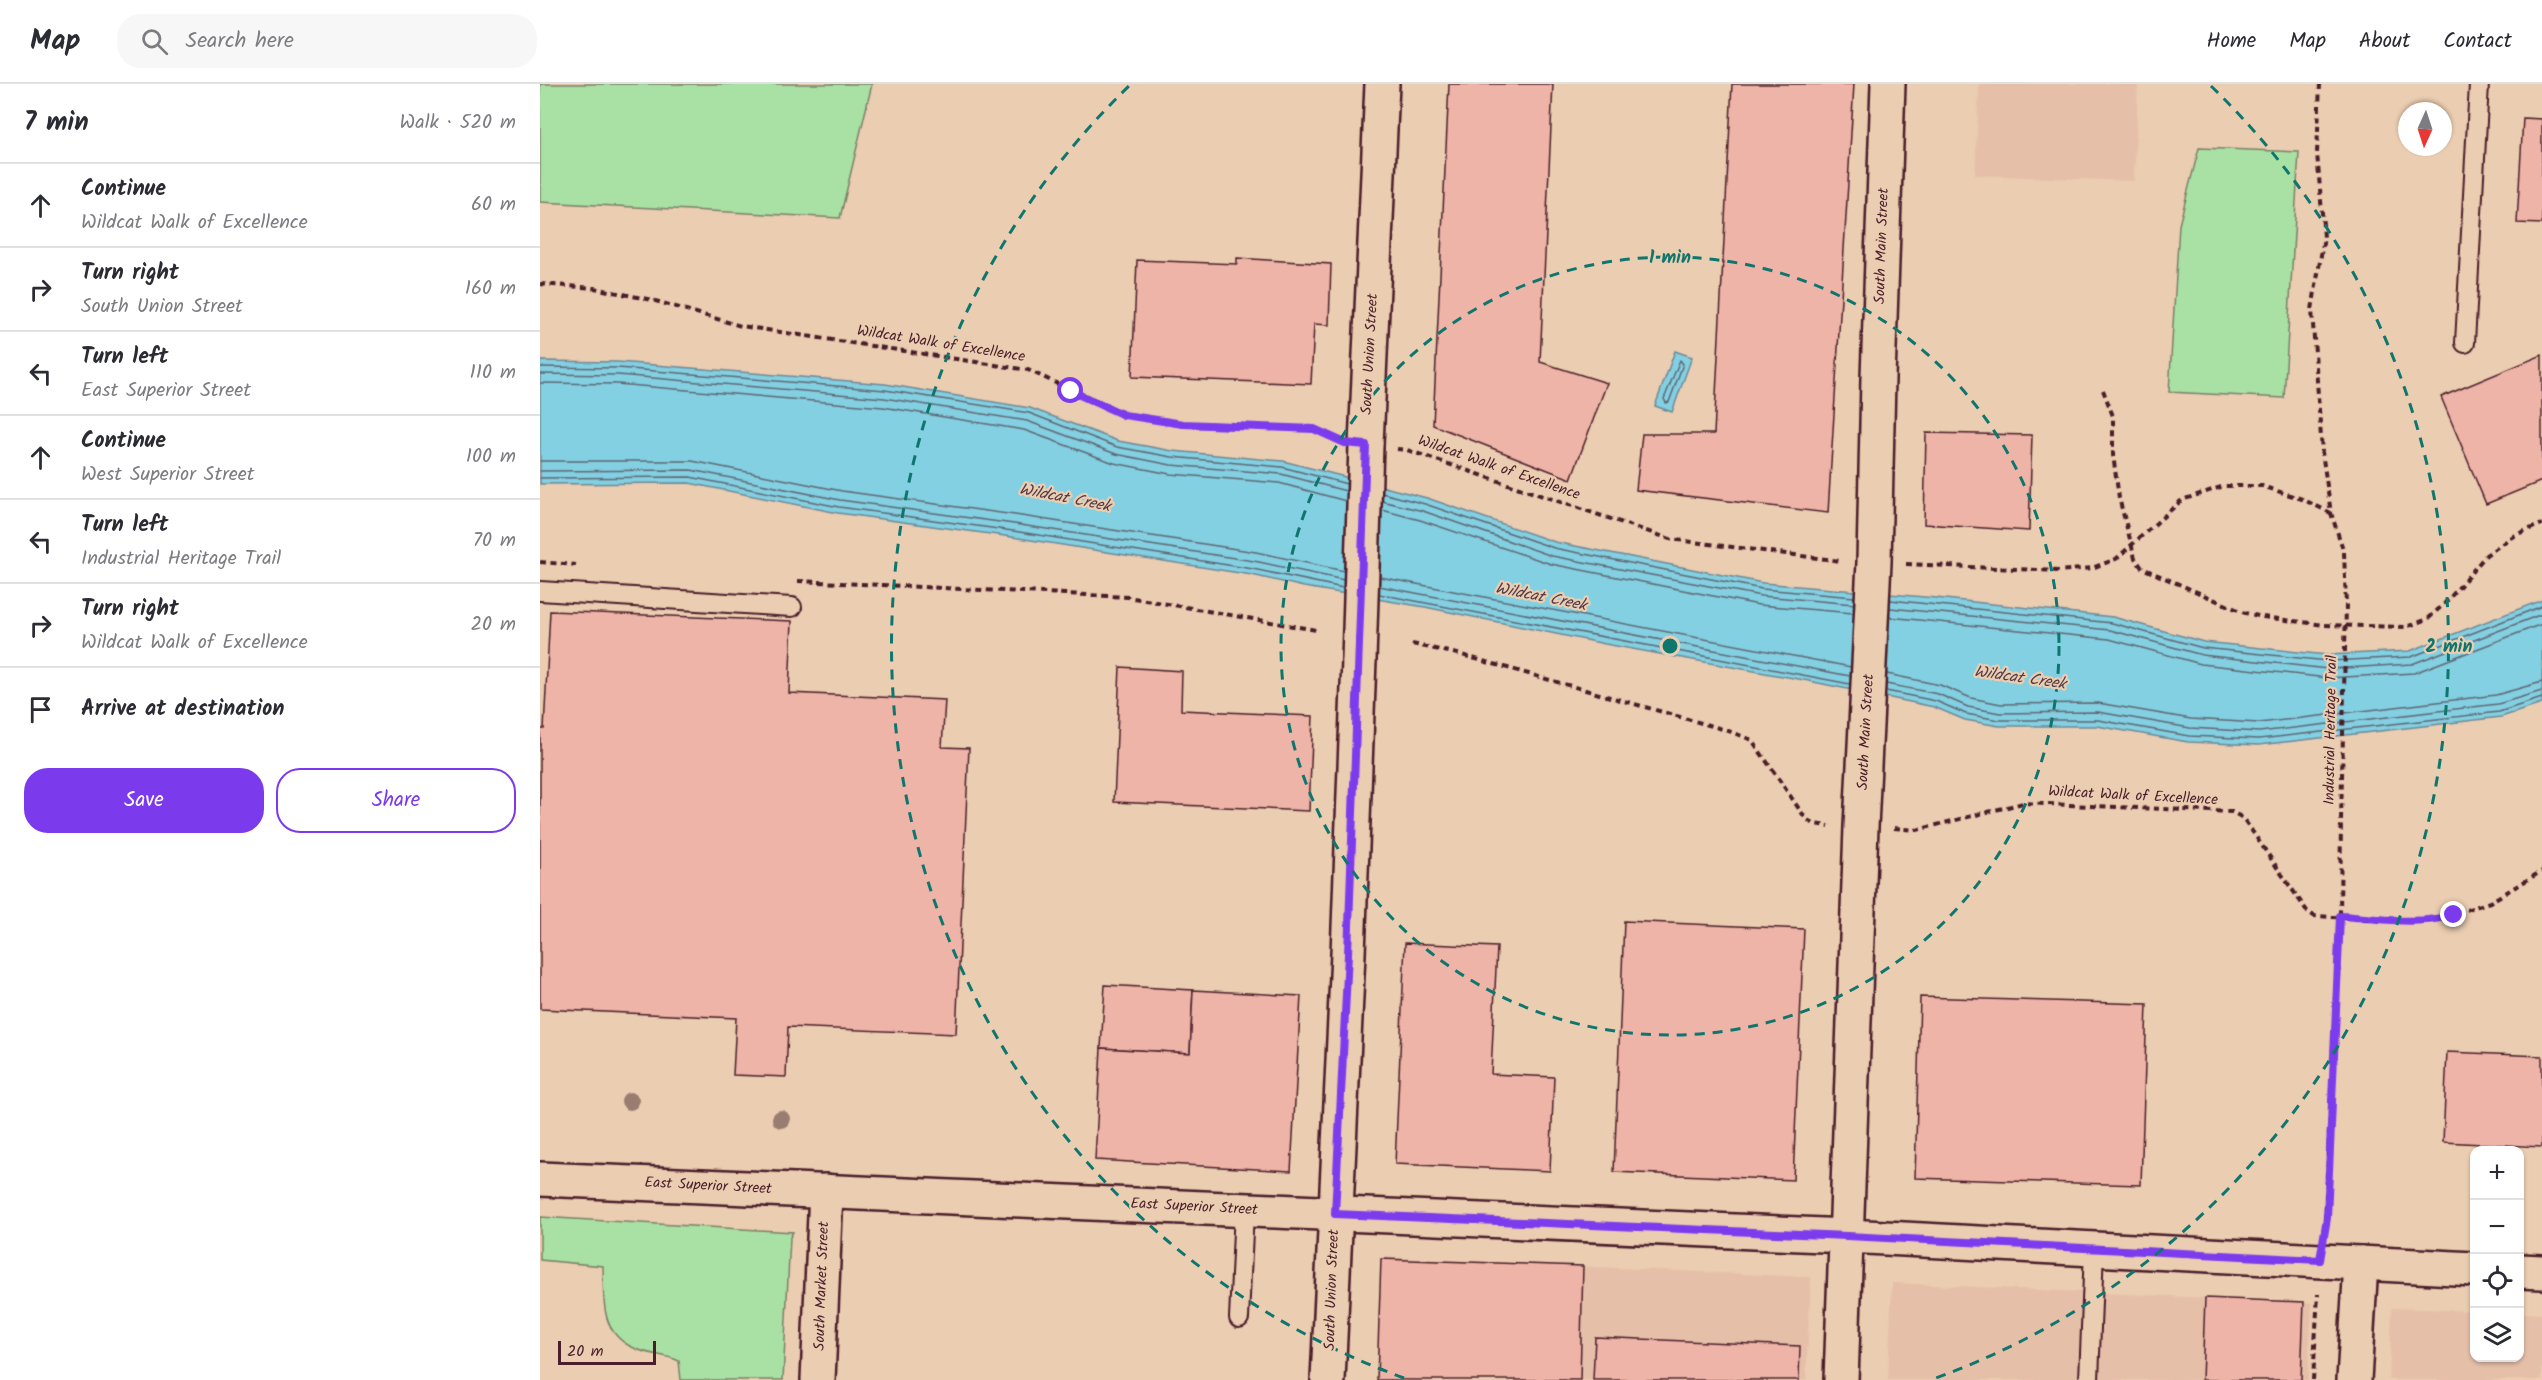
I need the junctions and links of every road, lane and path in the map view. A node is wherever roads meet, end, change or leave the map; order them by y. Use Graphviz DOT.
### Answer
graph roads {
  1 [pos="1382,84"];
  2 [pos="1888,84"];
  3 [pos="2320,84"];
  4 [pos="2479,84"];
  5 [pos="540,284"];
  6 [pos="2465,343"];
  7 [pos="2103,390"];
  8 [pos="1366,445"];
  9 [pos="2331,513"];
  10 [pos="2542,524"];
  11 [pos="2133,546"];
  12 [pos="540,562"];
  13 [pos="580,565"];
  14 [pos="1874,566"];
  15 [pos="795,581"];
  16 [pos="540,591"];
  17 [pos="792,607"];
  18 [pos="1316,630"];
  19 [pos="1412,644"];
  20 [pos="1837,826"];
  21 [pos="1888,828"];
  22 [pos="2542,871"];
  23 [pos="2340,916"];
  24 [pos="540,1179"];
  25 [pos="826,1191"];
  26 [pos="1244,1210"];
  27 [pos="1335,1214"];
  28 [pos="1847,1236"];
  29 [pos="2094,1249"];
  30 [pos="2320,1260"];
  31 [pos="2361,1263"];
  32 [pos="2470,1269"];
  33 [pos="2524,1271"];
  34 [pos="2542,1272"];
  35 [pos="1239,1318"];
  36 [pos="818,1380"];
  37 [pos="1328,1380"];
  38 [pos="1842,1380"];
  39 [pos="2089,1380"];
  40 [pos="2313,1380"];
  41 [pos="2354,1380"];
  1 -- 8 [label="street, South Union Street"];
  2 -- 14 [label="street, South Main Street"];
  3 -- 9 [label="path, Industrial Heritage Trail"];
  4 -- 6 [label="lane"];
  5 -- 8 [label="path, Wildcat Walk of Excellence"];
  7 -- 11 [label="path"];
  8 -- 14 [label="path, Wildcat Walk of Excellence"];
  8 -- 27 [label="street, South Union Street, bridge"];
  9 -- 11 [label="path, Wildcat Walk of Excellence"];
  9 -- 23 [label="path, Industrial Heritage Trail, bridge"];
  10 -- 11 [label="path"];
  11 -- 14 [label="path, Wildcat Walk of Excellence"];
  12 -- 13 [label="path"];
  14 -- 28 [label="street, South Main Street"];
  15 -- 18 [label="path"];
  16 -- 17 [label="lane"];
  19 -- 20 [label="path"];
  21 -- 23 [label="path, Wildcat Walk of Excellence"];
  22 -- 23 [label="path, Wildcat Walk of Excellence"];
  23 -- 30 [label="path, Industrial Heritage Trail"];
  24 -- 25 [label="street, East Superior Street"];
  25 -- 26 [label="street, East Superior Street"];
  25 -- 36 [label="street, South Market Street"];
  26 -- 27 [label="street, East Superior Street"];
  26 -- 35 [label="lane"];
  27 -- 28 [label="street, East Superior Street"];
  27 -- 37 [label="street, South Union Street"];
  28 -- 29 [label="street, East Superior Street"];
  28 -- 38 [label="street, South Main Street"];
  29 -- 30 [label="street, East Superior Street"];
  29 -- 39 [label="lane"];
  30 -- 31 [label="street, East Superior Street"];
  30 -- 40 [label="path, Industrial Heritage Trail"];
  31 -- 32 [label="street, East Superior Street"];
  31 -- 41 [label="street"];
  33 -- 34 [label="street"];
}
